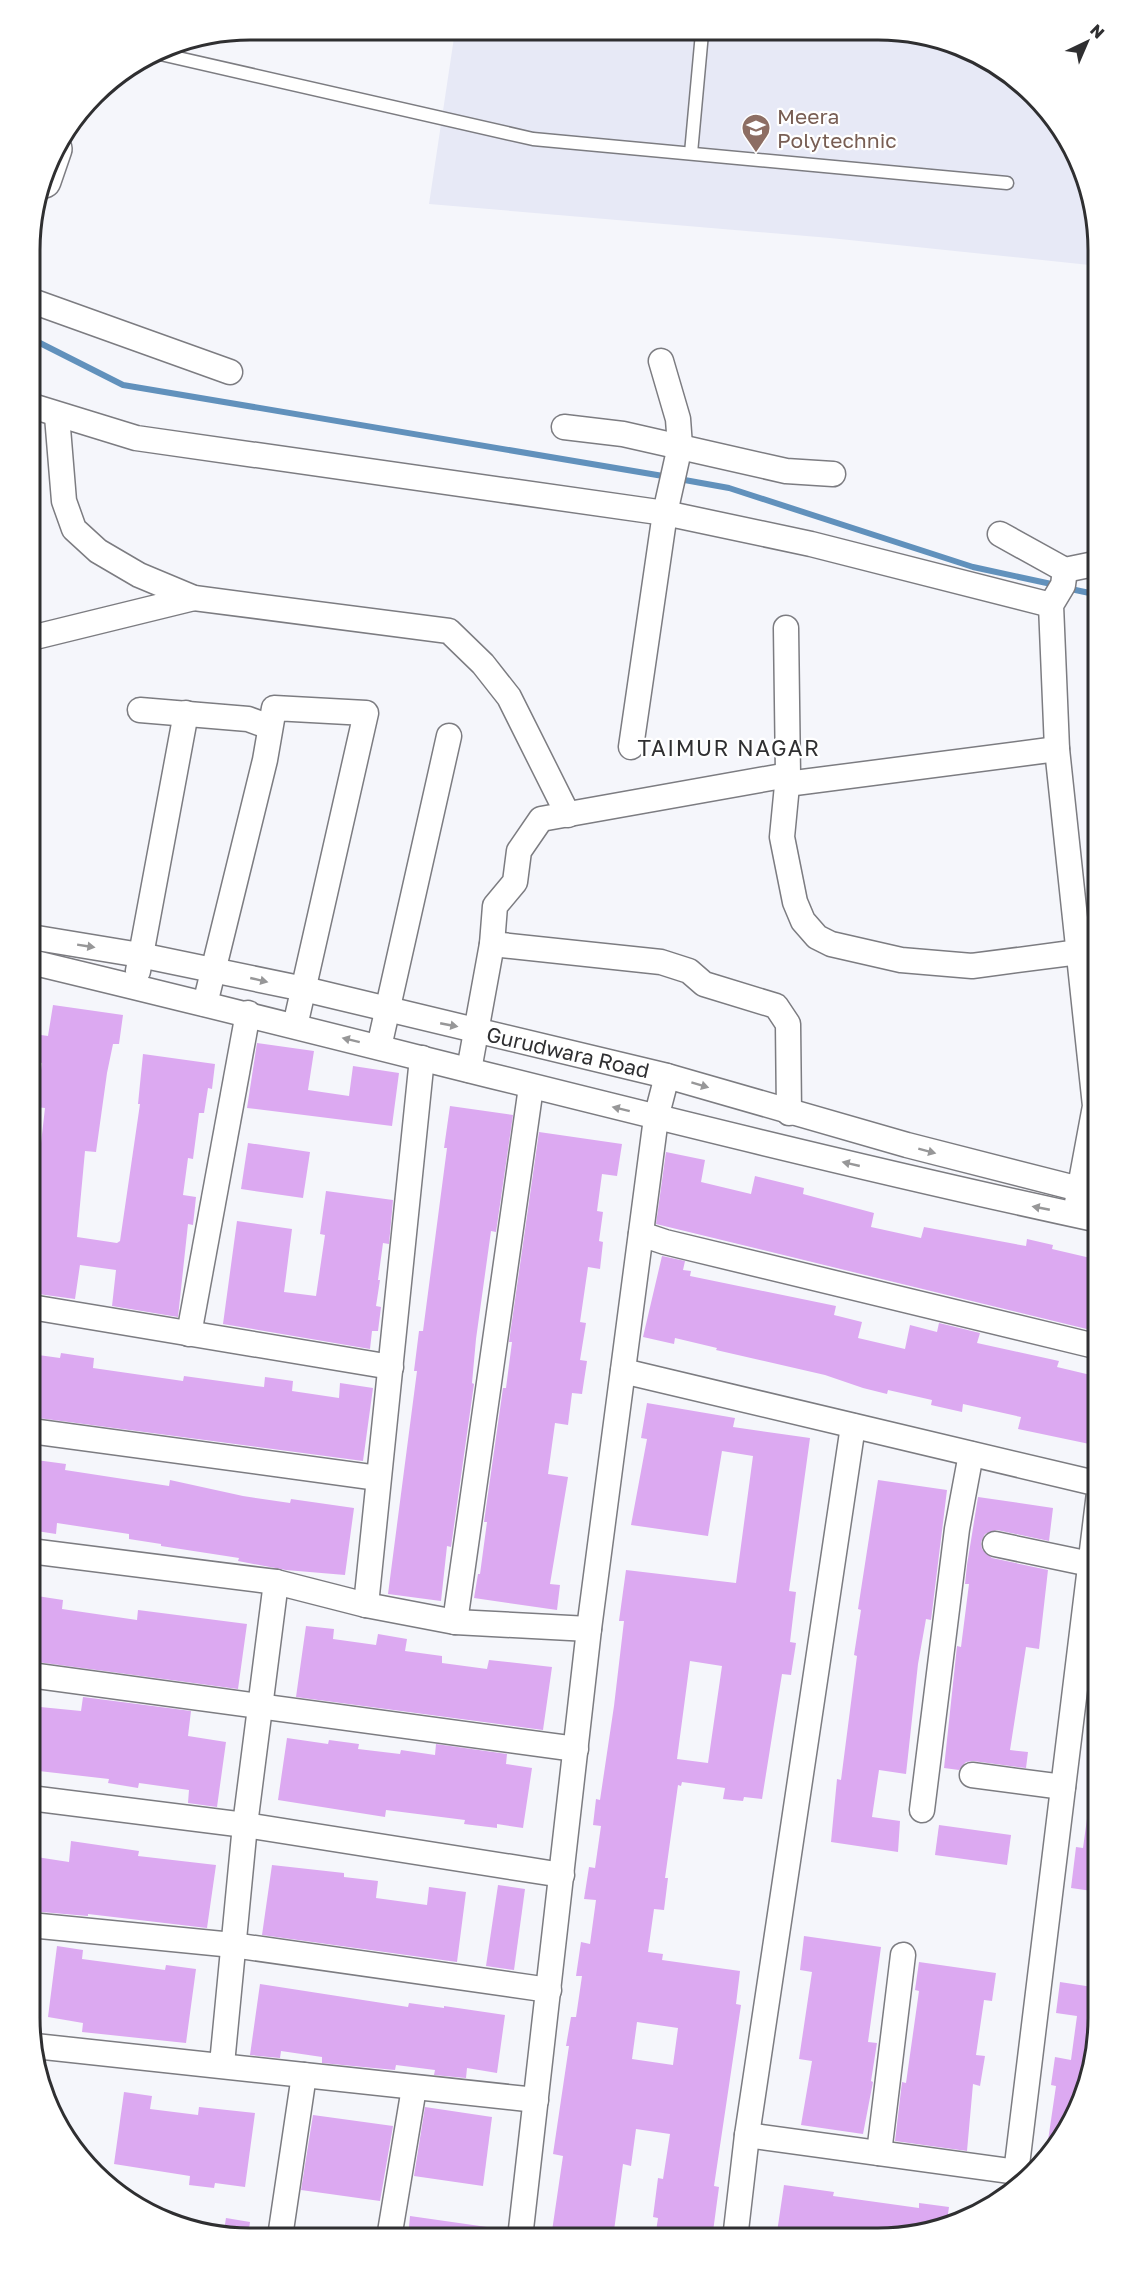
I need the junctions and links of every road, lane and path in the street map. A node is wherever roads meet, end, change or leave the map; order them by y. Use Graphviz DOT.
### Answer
graph roads {
  1 [pos="701,40"];
  2 [pos="170,56"];
  3 [pos="691,153"];
  4 [pos="1008,183"];
  5 [pos="41,305"];
  6 [pos="661,361"];
  7 [pos="230,372"];
  8 [pos="41,410"];
  9 [pos="57,416"];
  10 [pos="564,427"];
  11 [pos="675,468"];
  12 [pos="833,474"];
  13 [pos="665,513"];
  14 [pos="1000,534"];
  15 [pos="1088,570"];
  16 [pos="1059,589"];
  17 [pos="194,598"];
  18 [pos="786,628"];
  19 [pos="41,636"];
  20 [pos="140,710"];
  21 [pos="186,713"];
  22 [pos="270,727"];
  23 [pos="449,736"];
  24 [pos="631,747"];
  25 [pos="1057,749"];
  26 [pos="788,780"];
  27 [pos="568,815"];
  28 [pos="41,939"];
  29 [pos="492,944"];
  30 [pos="1079,952"];
  31 [pos="140,955"];
  32 [pos="214,969"];
  33 [pos="41,970"];
  34 [pos="136,987"];
  35 [pos="304,989"];
  36 [pos="205,1004"];
  37 [pos="388,1010"];
  38 [pos="248,1013"];
  39 [pos="295,1026"];
  40 [pos="476,1030"];
  41 [pos="1088,1039"];
  42 [pos="379,1047"];
  43 [pos="422,1058"];
  44 [pos="469,1070"];
  45 [pos="667,1076"];
  46 [pos="531,1087"];
  47 [pos="789,1113"];
  48 [pos="656,1118"];
  49 [pos="1088,1192"];
  50 [pos="1087,1217"];
  51 [pos="641,1234"];
  52 [pos="40,1309"];
  53 [pos="189,1334"];
  54 [pos="1088,1344"];
  55 [pos="391,1367"];
  56 [pos="623,1371"];
  57 [pos="853,1426"];
  58 [pos="40,1432"];
  59 [pos="971,1454"];
  60 [pos="378,1478"];
  61 [pos="1088,1481"];
  62 [pos="995,1544"];
  63 [pos="40,1552"];
  64 [pos="1088,1564"];
  65 [pos="1088,1581"];
  66 [pos="276,1582"];
  67 [pos="366,1605"];
  68 [pos="455,1622"];
  69 [pos="589,1629"];
  70 [pos="40,1675"];
  71 [pos="261,1707"];
  72 [pos="576,1749"];
  73 [pos="972,1775"];
  74 [pos="1063,1787"];
  75 [pos="40,1799"];
  76 [pos="922,1810"];
  77 [pos="245,1824"];
  78 [pos="562,1875"];
  79 [pos="40,1926"];
  80 [pos="233,1945"];
  81 [pos="903,1955"];
  82 [pos="549,1990"];
  83 [pos="42,2047"];
  84 [pos="222,2064"];
  85 [pos="304,2075"];
  86 [pos="414,2088"];
  87 [pos="536,2100"];
  88 [pos="747,2135"];
  89 [pos="879,2153"];
  90 [pos="1024,2169"];
  91 [pos="1020,2173"];
  92 [pos="281,2228"];
  93 [pos="391,2228"];
  94 [pos="521,2228"];
  95 [pos="736,2228"];
  1 -- 3 [label="lane"];
  2 -- 3 [label="lane"];
  3 -- 4 [label="lane"];
  5 -- 7 [label="street"];
  6 -- 11 [label="street"];
  8 -- 9 [label="street"];
  9 -- 13 [label="street"];
  9 -- 17 [label="street"];
  10 -- 11 [label="street"];
  11 -- 12 [label="street"];
  11 -- 13 [label="street"];
  13 -- 16 [label="street"];
  13 -- 24 [label="street"];
  14 -- 16 [label="street"];
  15 -- 16 [label="street"];
  16 -- 25 [label="street"];
  17 -- 19 [label="street"];
  17 -- 27 [label="street"];
  18 -- 26 [label="street"];
  20 -- 21 [label="street"];
  21 -- 22 [label="street"];
  21 -- 31 [label="street"];
  22 -- 32 [label="street"];
  22 -- 35 [label="street"];
  23 -- 37 [label="street"];
  25 -- 26 [label="street"];
  25 -- 30 [label="street"];
  26 -- 27 [label="street"];
  26 -- 30 [label="street"];
  27 -- 29 [label="street"];
  28 -- 31 [label="street, Gurudwara Road, one-way"];
  29 -- 40 [label="street"];
  29 -- 47 [label="street"];
  30 -- 41 [label="street"];
  31 -- 32 [label="street, Gurudwara Road"];
  31 -- 34 [label="street"];
  32 -- 35 [label="street, Gurudwara Road, one-way"];
  32 -- 36 [label="street"];
  33 -- 34 [label="street"];
  34 -- 36 [label="street"];
  35 -- 37 [label="street, Gurudwara Road"];
  35 -- 39 [label="street"];
  36 -- 38 [label="street"];
  37 -- 40 [label="street, Gurudwara Road, one-way"];
  37 -- 42 [label="street"];
  38 -- 39 [label="street"];
  38 -- 53 [label="street"];
  42 -- 39 [label="street, one-way"];
  40 -- 44 [label="street"];
  40 -- 45 [label="street, Gurudwara Road"];
  42 -- 43 [label="street"];
  43 -- 44 [label="street"];
  43 -- 55 [label="street"];
  44 -- 46 [label="street"];
  45 -- 47 [label="street, Gurudwara Road, one-way"];
  45 -- 48 [label="street"];
  48 -- 46 [label="street, one-way"];
  46 -- 68 [label="street"];
  47 -- 49 [label="street, Gurudwara Road, one-way"];
  50 -- 48 [label="street, one-way"];
  48 -- 51 [label="street"];
  51 -- 54 [label="street"];
  51 -- 56 [label="street"];
  52 -- 53 [label="street"];
  53 -- 55 [label="street"];
  55 -- 60 [label="street"];
  56 -- 57 [label="street"];
  56 -- 69 [label="street"];
  57 -- 59 [label="street"];
  57 -- 88 [label="street"];
  58 -- 60 [label="street"];
  59 -- 61 [label="street"];
  59 -- 76 [label="street"];
  60 -- 67 [label="street"];
  62 -- 64 [label="street"];
  63 -- 66 [label="street"];
  65 -- 74 [label="street"];
  66 -- 67 [label="street"];
  66 -- 71 [label="street"];
  67 -- 68 [label="street"];
  68 -- 69 [label="street"];
  69 -- 72 [label="street"];
  70 -- 71 [label="street"];
  71 -- 72 [label="street"];
  71 -- 77 [label="street"];
  72 -- 78 [label="street"];
  73 -- 74 [label="street"];
  74 -- 90 [label="street"];
  75 -- 77 [label="street"];
  77 -- 78 [label="street"];
  77 -- 80 [label="street"];
  78 -- 82 [label="street"];
  79 -- 80 [label="street"];
  80 -- 82 [label="street"];
  80 -- 84 [label="street"];
  81 -- 89 [label="street"];
  82 -- 87 [label="street"];
  83 -- 84 [label="street"];
  84 -- 85 [label="street"];
  85 -- 86 [label="street"];
  85 -- 92 [label="street"];
  86 -- 87 [label="street"];
  86 -- 93 [label="street"];
  87 -- 94 [label="street"];
  88 -- 89 [label="street"];
  88 -- 95 [label="street"];
  89 -- 91 [label="street"];
}
